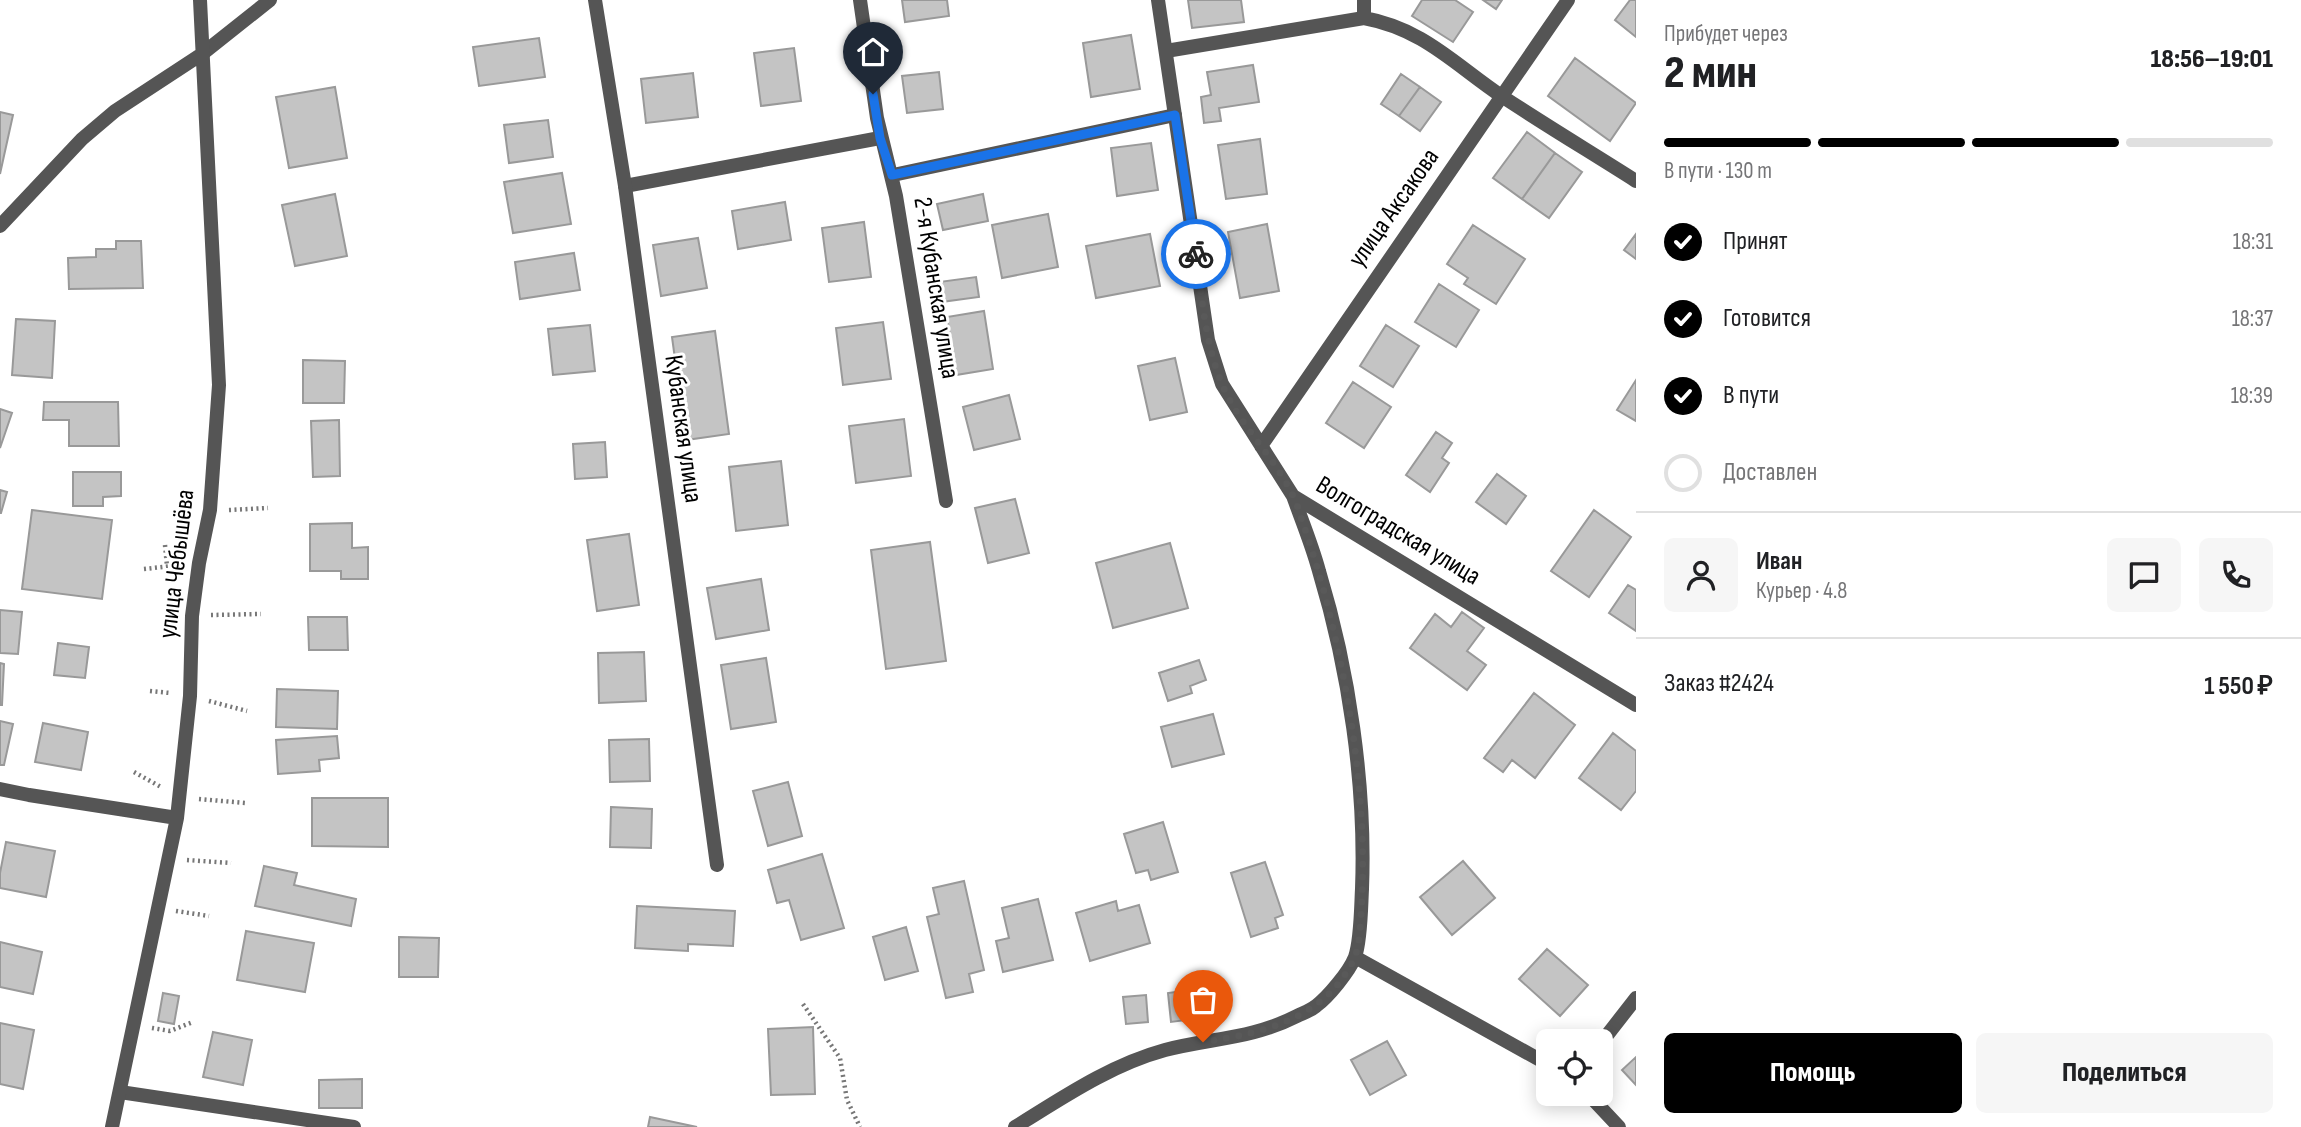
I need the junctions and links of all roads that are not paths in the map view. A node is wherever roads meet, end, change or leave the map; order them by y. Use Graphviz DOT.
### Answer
graph roads {
  1 [pos="200,0"];
  2 [pos="270,0"];
  3 [pos="595,0"];
  4 [pos="860,0"];
  5 [pos="1158,0"];
  6 [pos="1364,0"];
  7 [pos="1568,0"];
  8 [pos="1364,18"];
  9 [pos="1166,51"];
  10 [pos="202,54"];
  11 [pos="1502,96"];
  12 [pos="1175,115"];
  13 [pos="880,138"];
  14 [pos="892,175"];
  15 [pos="1636,181"];
  16 [pos="625,186"];
  17 [pos="0,226"];
  18 [pos="1261,446"];
  19 [pos="1293,496"];
  20 [pos="946,501"];
  21 [pos="1636,705"];
  22 [pos="0,789"];
  23 [pos="177,818"];
  24 [pos="717,865"];
  25 [pos="1355,957"];
  26 [pos="1636,998"];
  27 [pos="1612,1029"];
  28 [pos="1536,1058"];
  29 [pos="120,1092"];
  30 [pos="1599,1106"];
  31 [pos="112,1127"];
  32 [pos="354,1127"];
  33 [pos="1015,1127"];
  34 [pos="1619,1127"];
  1 -- 10 [label="street, улица Чебышёва"];
  2 -- 10 [label="street"];
  3 -- 16 [label="street, Кубанская улица"];
  4 -- 13 [label="street, 2-я Кубанская улица"];
  5 -- 9 [label="street, Волгоградская улица"];
  6 -- 8 [label="street"];
  7 -- 11 [label="street, улица Аксакова"];
  8 -- 9 [label="street"];
  8 -- 11 [label="street"];
  9 -- 12 [label="street, Волгоградская улица"];
  10 -- 17 [label="street"];
  10 -- 23 [label="street, улица Чебышёва"];
  11 -- 15 [label="street"];
  11 -- 18 [label="street, улица Аксакова"];
  12 -- 14 [label="street"];
  12 -- 18 [label="street, Волгоградская улица"];
  13 -- 14 [label="street, 2-я Кубанская улица"];
  13 -- 16 [label="street"];
  14 -- 20 [label="street, 2-я Кубанская улица"];
  16 -- 24 [label="street, Кубанская улица"];
  18 -- 19 [label="street, Волгоградская улица"];
  19 -- 21 [label="street, Волгоградская улица"];
  19 -- 25 [label="street"];
  22 -- 23 [label="street"];
  23 -- 29 [label="street, улица Чебышёва"];
  25 -- 28 [label="street"];
  25 -- 33 [label="street"];
  26 -- 27 [label="street"];
  29 -- 31 [label="street, улица Чебышёва"];
  29 -- 32 [label="street"];
  30 -- 34 [label="street"];
}
